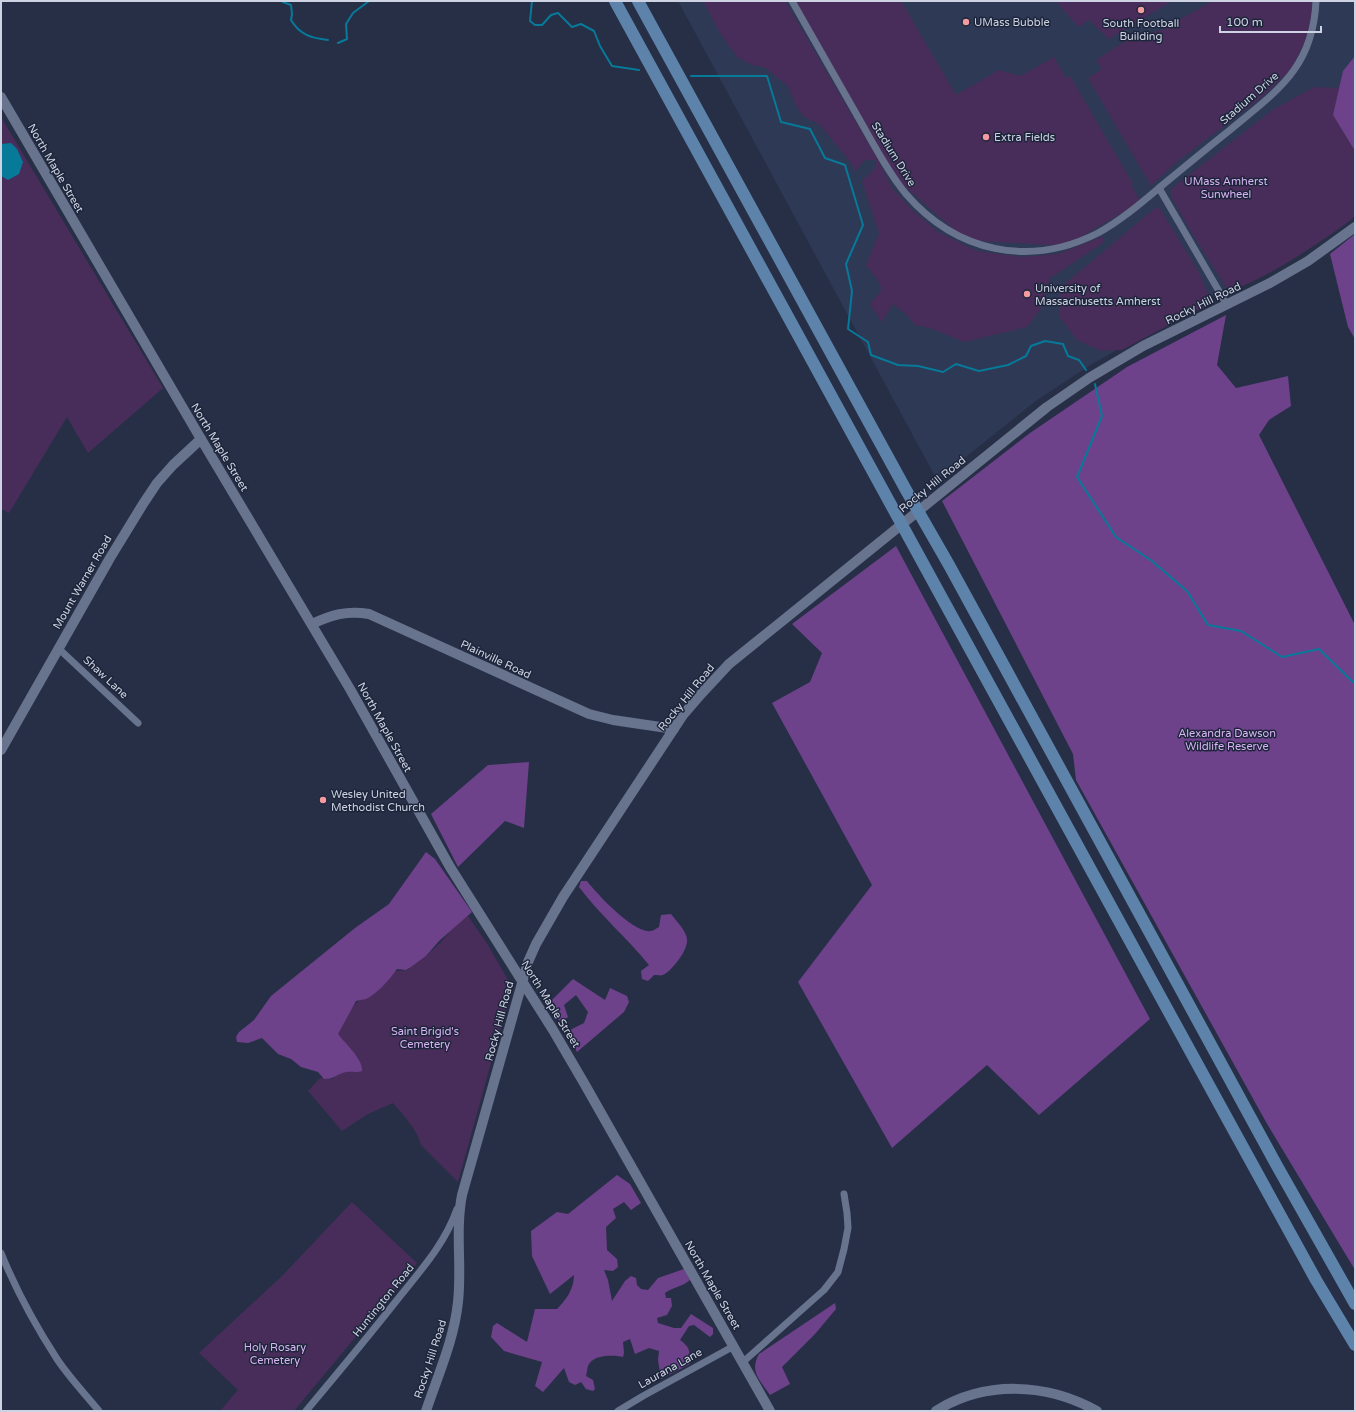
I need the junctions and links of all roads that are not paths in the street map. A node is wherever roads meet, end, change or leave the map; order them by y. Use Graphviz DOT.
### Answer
graph roads {
  1 [pos="615,1"];
  2 [pos="638,1"];
  3 [pos="792,1"];
  4 [pos="1316,1"];
  5 [pos="1,96"];
  6 [pos="1159,188"];
  7 [pos="1355,227"];
  8 [pos="1227,305"];
  9 [pos="201,439"];
  10 [pos="312,624"];
  11 [pos="58,648"];
  12 [pos="138,723"];
  13 [pos="674,729"];
  14 [pos="1,750"];
  15 [pos="522,980"];
  16 [pos="844,1194"];
  17 [pos="462,1195"];
  18 [pos="1,1253"];
  19 [pos="1355,1304"];
  20 [pos="1355,1345"];
  21 [pos="734,1346"];
  22 [pos="743,1362"];
  23 [pos="99,1411"];
  24 [pos="306,1411"];
  25 [pos="426,1411"];
  26 [pos="618,1411"];
  27 [pos="770,1411"];
  28 [pos="936,1411"];
  29 [pos="1097,1411"];
  1 -- 20 [label="main road"];
  2 -- 19 [label="main road"];
  3 -- 6 [label="street, Stadium Drive"];
  4 -- 6 [label="street, Stadium Drive"];
  5 -- 9 [label="main road, North Maple Street"];
  6 -- 8 [label="street"];
  7 -- 8 [label="main road, Rocky Hill Road"];
  8 -- 13 [label="main road, Rocky Hill Road"];
  9 -- 10 [label="main road, North Maple Street"];
  9 -- 11 [label="main road, Mount Warner Road"];
  10 -- 13 [label="main road, Plainville Road"];
  10 -- 15 [label="main road, North Maple Street"];
  11 -- 12 [label="street, Shaw Lane"];
  11 -- 14 [label="main road, Mount Warner Road"];
  13 -- 15 [label="main road, Rocky Hill Road"];
  15 -- 17 [label="main road, Rocky Hill Road"];
  15 -- 21 [label="main road, North Maple Street"];
  16 -- 22 [label="street"];
  17 -- 24 [label="street, Huntington Road"];
  17 -- 25 [label="main road, Rocky Hill Road"];
  18 -- 23 [label="street"];
  21 -- 22 [label="main road, North Maple Street"];
  21 -- 26 [label="street, Laurana Lane"];
  22 -- 27 [label="main road, North Maple Street"];
  28 -- 29 [label="main road"];
}
